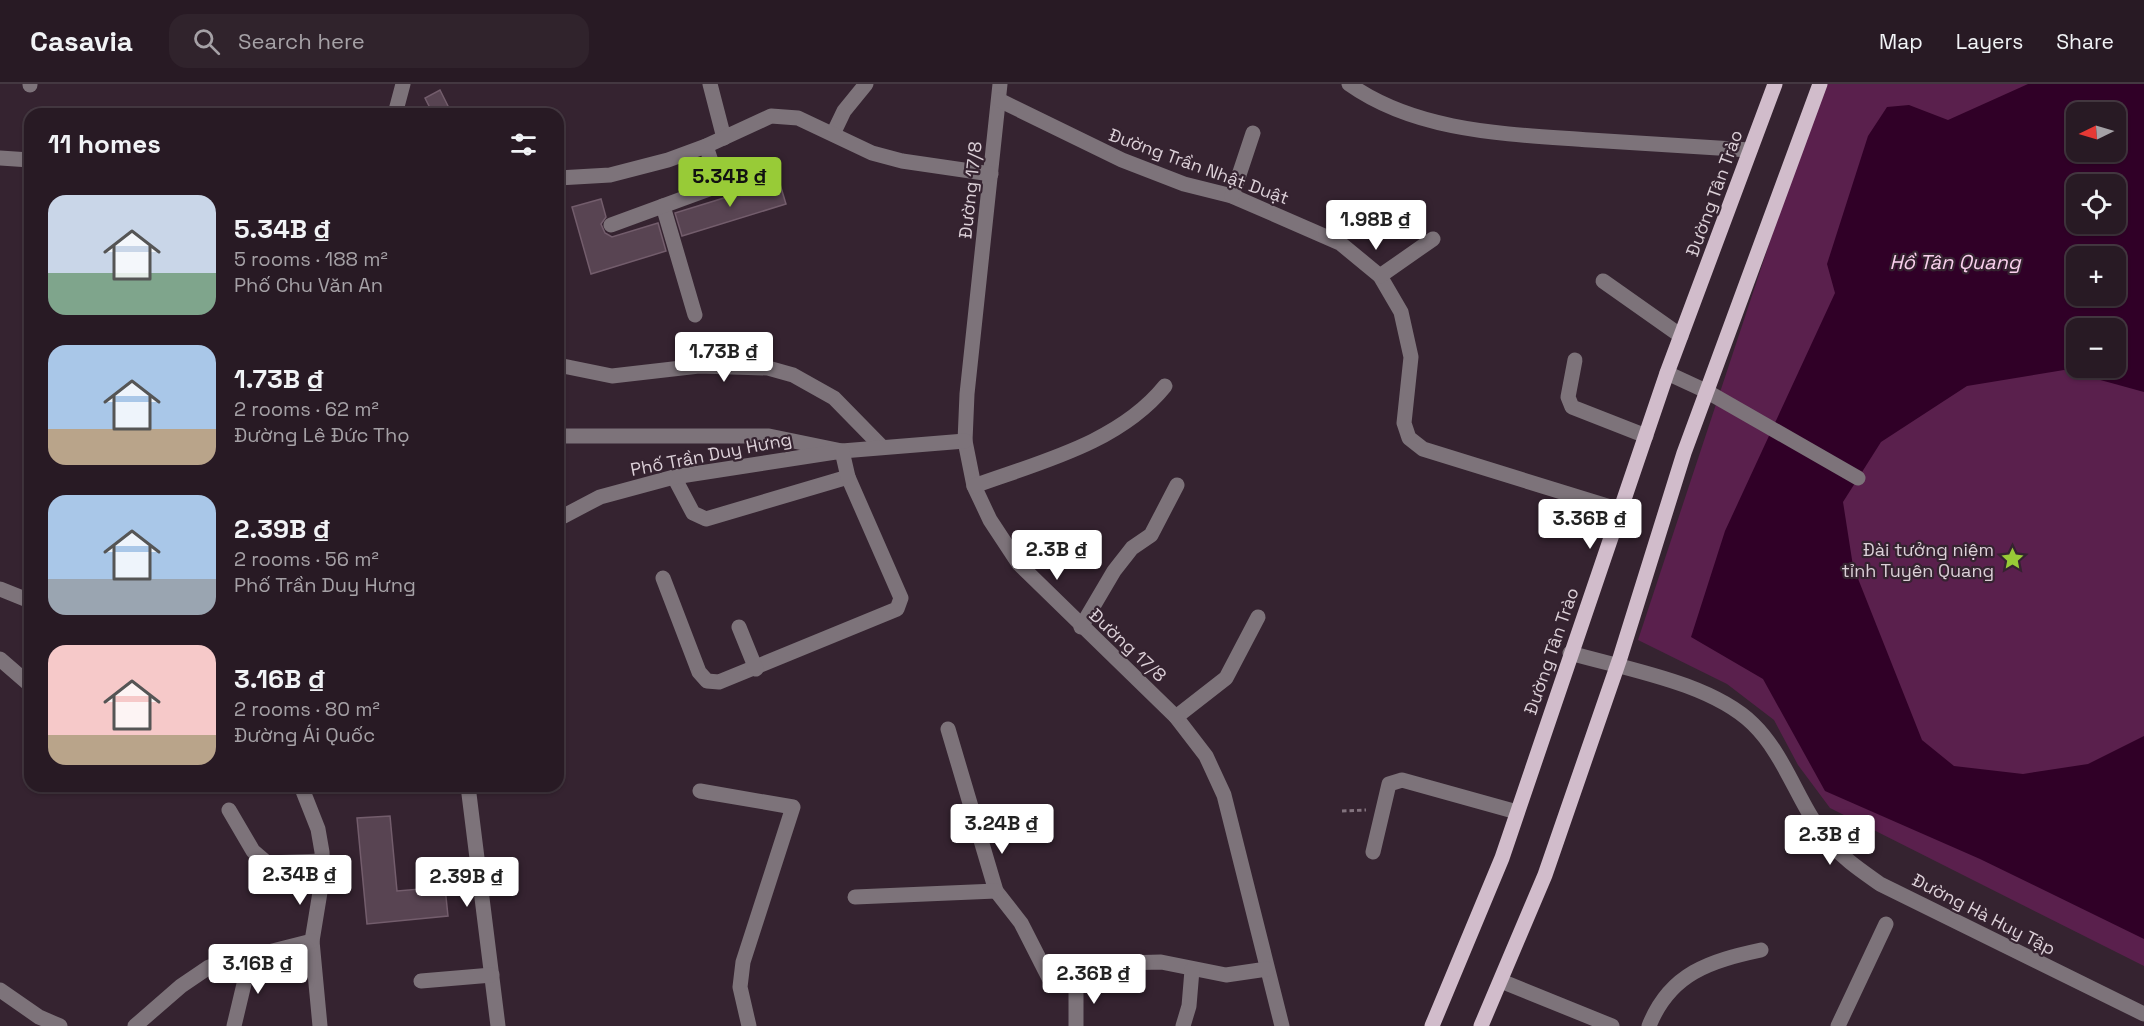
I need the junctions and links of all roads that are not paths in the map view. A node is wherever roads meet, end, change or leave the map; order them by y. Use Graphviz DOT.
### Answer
graph roads {
  1 [pos="403,84"];
  2 [pos="710,84"];
  3 [pos="866,84"];
  4 [pos="1349,84"];
  5 [pos="1775,84"];
  6 [pos="1820,84"];
  7 [pos="1000,92"];
  8 [pos="397,108"];
  9 [pos="1253,133"];
  10 [pos="833,135"];
  11 [pos="724,138"];
  12 [pos="706,146"];
  13 [pos="1750,150"];
  14 [pos="0,158"];
  15 [pos="24,160"];
  16 [pos="761,170"];
  17 [pos="992,174"];
  18 [pos="564,178"];
  19 [pos="719,185"];
  20 [pos="1232,196"];
  21 [pos="663,206"];
  22 [pos="611,225"];
  23 [pos="1432,239"];
  24 [pos="1380,276"];
  25 [pos="1603,281"];
  26 [pos="695,315"];
  27 [pos="1681,336"];
  28 [pos="1575,360"];
  29 [pos="564,366"];
  30 [pos="1667,373"];
  31 [pos="1165,386"];
  32 [pos="1706,391"];
  33 [pos="564,436"];
  34 [pos="1646,436"];
  35 [pos="965,441"];
  36 [pos="882,447"];
  37 [pos="842,451"];
  38 [pos="674,477"];
  39 [pos="848,477"];
  40 [pos="1858,478"];
  41 [pos="1177,484"];
  42 [pos="974,486"];
  43 [pos="1620,510"];
  44 [pos="564,516"];
  45 [pos="663,578"];
  46 [pos="0,589"];
  47 [pos="24,599"];
  48 [pos="1258,617"];
  49 [pos="739,627"];
  50 [pos="1081,627"];
  51 [pos="1570,653"];
  52 [pos="0,659"];
  53 [pos="1617,667"];
  54 [pos="756,669"];
  55 [pos="24,680"];
  56 [pos="1176,717"];
  57 [pos="948,729"];
  58 [pos="700,791"];
  59 [pos="304,792"];
  60 [pos="469,792"];
  61 [pos="229,810"];
  62 [pos="1517,812"];
  63 [pos="1373,852"];
  64 [pos="323,861"];
  65 [pos="996,891"];
  66 [pos="855,897"];
  67 [pos="1886,924"];
  68 [pos="312,941"];
  69 [pos="1761,950"];
  70 [pos="247,958"];
  71 [pos="1267,969"];
  72 [pos="1192,970"];
  73 [pos="492,975"];
  74 [pos="1076,978"];
  75 [pos="421,981"];
  76 [pos="1501,981"];
  77 [pos="0,990"];
  78 [pos="2144,1014"];
  79 [pos="60,1026"];
  80 [pos="135,1026"];
  81 [pos="234,1026"];
  82 [pos="320,1026"];
  83 [pos="498,1026"];
  84 [pos="749,1026"];
  85 [pos="1076,1026"];
  86 [pos="1183,1026"];
  87 [pos="1282,1026"];
  88 [pos="1432,1026"];
  89 [pos="1481,1026"];
  90 [pos="1612,1026"];
  91 [pos="1649,1026"];
  92 [pos="1838,1026"];
  1 -- 8 [label="street"];
  2 -- 11 [label="street"];
  3 -- 10 [label="street"];
  4 -- 13 [label="street"];
  5 -- 13 [label="main road, Đường Tân Trào"];
  6 -- 32 [label="main road"];
  7 -- 17 [label="street, Đường 17/8"];
  7 -- 20 [label="street, Đường Trần Nhật Duật"];
  9 -- 20 [label="street"];
  10 -- 11 [label="street"];
  10 -- 17 [label="street"];
  11 -- 12 [label="street"];
  12 -- 18 [label="street"];
  12 -- 19 [label="street"];
  13 -- 27 [label="main road, Đường Tân Trào"];
  14 -- 15 [label="street"];
  16 -- 19 [label="street"];
  17 -- 35 [label="street, Đường 17/8"];
  19 -- 21 [label="street"];
  20 -- 24 [label="street, Đường Trần Nhật Duật"];
  21 -- 22 [label="street"];
  21 -- 26 [label="street"];
  23 -- 24 [label="street"];
  24 -- 43 [label="street, Đường Trần Nhật Duật"];
  25 -- 27 [label="street"];
  27 -- 30 [label="main road, Đường Tân Trào"];
  28 -- 34 [label="street"];
  29 -- 36 [label="street"];
  30 -- 32 [label="street"];
  30 -- 34 [label="main road, Đường Tân Trào"];
  31 -- 42 [label="street"];
  32 -- 40 [label="street"];
  32 -- 53 [label="main road"];
  33 -- 37 [label="street"];
  34 -- 43 [label="main road, Đường Tân Trào"];
  35 -- 36 [label="street"];
  35 -- 42 [label="street, Đường 17/8"];
  36 -- 37 [label="street"];
  37 -- 38 [label="street, Phố Trần Duy Hưng"];
  37 -- 39 [label="street"];
  38 -- 39 [label="street"];
  38 -- 44 [label="street, Phố Trần Duy Hưng"];
  39 -- 54 [label="street"];
  41 -- 50 [label="street"];
  42 -- 50 [label="street, Đường 17/8"];
  43 -- 51 [label="main road, Đường Tân Trào"];
  45 -- 54 [label="street"];
  46 -- 47 [label="street"];
  48 -- 56 [label="street"];
  49 -- 54 [label="street"];
  50 -- 56 [label="street, Đường 17/8"];
  51 -- 53 [label="street, Đường Hà Huy Tập"];
  51 -- 62 [label="main road, Đường Tân Trào"];
  52 -- 55 [label="street"];
  53 -- 76 [label="main road"];
  53 -- 78 [label="street, Đường Hà Huy Tập"];
  56 -- 71 [label="street, Đường 17/8"];
  57 -- 65 [label="street"];
  58 -- 84 [label="street"];
  59 -- 64 [label="street"];
  60 -- 73 [label="street"];
  61 -- 64 [label="street"];
  62 -- 63 [label="street"];
  62 -- 88 [label="main road, Đường Tân Trào"];
  64 -- 68 [label="street"];
  65 -- 66 [label="street"];
  65 -- 74 [label="street"];
  67 -- 92 [label="street"];
  68 -- 70 [label="street"];
  68 -- 82 [label="street"];
  69 -- 91 [label="street"];
  70 -- 80 [label="street"];
  70 -- 81 [label="street"];
  71 -- 72 [label="street"];
  71 -- 87 [label="street, Đường 17/8"];
  72 -- 74 [label="street"];
  72 -- 86 [label="street"];
  73 -- 75 [label="street"];
  73 -- 83 [label="street"];
  74 -- 85 [label="street"];
  76 -- 89 [label="main road"];
  76 -- 90 [label="street"];
  77 -- 79 [label="street"];
}
